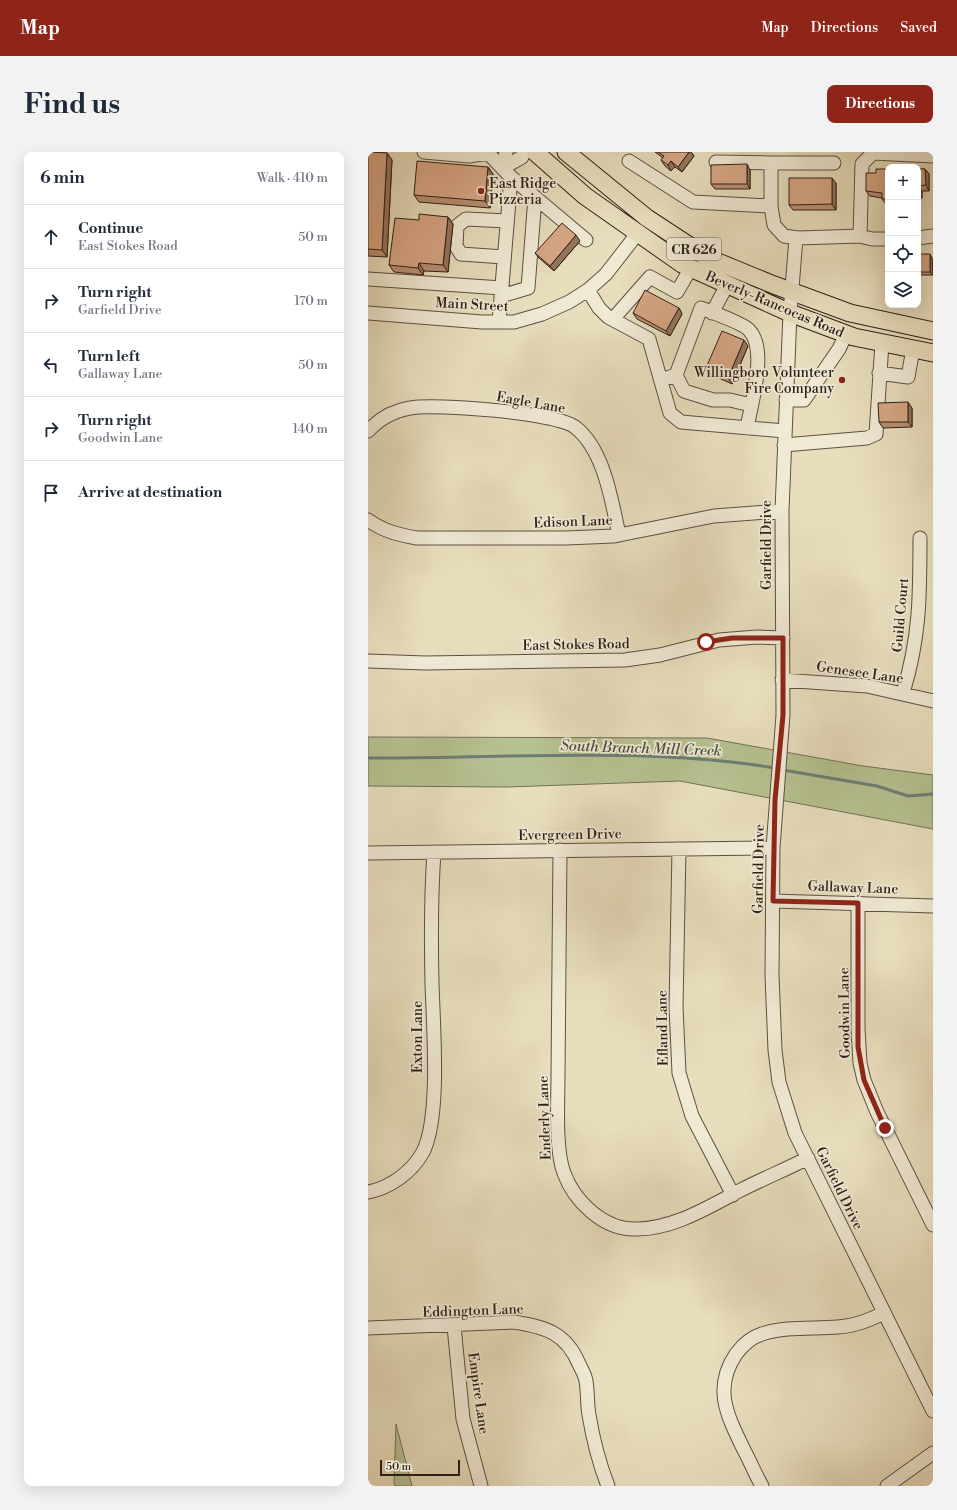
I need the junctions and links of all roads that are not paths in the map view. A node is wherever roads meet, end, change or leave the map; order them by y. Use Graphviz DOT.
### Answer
graph roads {
  1 [pos="424,152"];
  2 [pos="488,152"];
  3 [pos="506,152"];
  4 [pos="524,152"];
  5 [pos="535,152"];
  6 [pos="566,152"];
  7 [pos="933,156"];
  8 [pos="629,160"];
  9 [pos="716,162"];
  10 [pos="771,163"];
  11 [pos="834,163"];
  12 [pos="507,173"];
  13 [pos="535,197"];
  14 [pos="771,206"];
  15 [pos="507,221"];
  16 [pos="637,234"];
  17 [pos="860,236"];
  18 [pos="796,238"];
  19 [pos="885,239"];
  20 [pos="586,240"];
  21 [pos="504,257"];
  22 [pos="691,268"];
  23 [pos="368,279"];
  24 [pos="727,285"];
  25 [pos="588,290"];
  26 [pos="501,292"];
  27 [pos="792,292"];
  28 [pos="368,312"];
  29 [pos="712,313"];
  30 [pos="790,313"];
  31 [pos="613,320"];
  32 [pos="499,322"];
  33 [pos="933,331"];
  34 [pos="846,334"];
  35 [pos="882,343"];
  36 [pos="913,349"];
  37 [pos="933,353"];
  38 [pos="879,373"];
  39 [pos="676,375"];
  40 [pos="662,380"];
  41 [pos="786,400"];
  42 [pos="751,402"];
  43 [pos="747,428"];
  44 [pos="368,431"];
  45 [pos="785,431"];
  46 [pos="784,445"];
  47 [pos="782,511"];
  48 [pos="368,520"];
  49 [pos="620,535"];
  50 [pos="920,538"];
  51 [pos="783,638"];
  52 [pos="368,661"];
  53 [pos="782,680"];
  54 [pos="903,693"];
  55 [pos="933,701"];
  56 [pos="773,848"];
  57 [pos="679,849"];
  58 [pos="560,850"];
  59 [pos="434,852"];
  60 [pos="368,853"];
  61 [pos="773,901"];
  62 [pos="858,903"];
  63 [pos="933,906"];
  64 [pos="808,1158"];
  65 [pos="368,1192"];
  66 [pos="733,1195"];
  67 [pos="933,1225"];
  68 [pos="884,1313"];
  69 [pos="454,1326"];
  70 [pos="368,1328"];
  71 [pos="933,1411"];
  72 [pos="933,1454"];
  73 [pos="481,1486"];
  74 [pos="608,1486"];
  75 [pos="762,1486"];
  76 [pos="887,1486"];
  1 -- 2 [label="street"];
  2 -- 12 [label="street"];
  3 -- 12 [label="street"];
  4 -- 12 [label="street"];
  5 -- 16 [label="main road, Beverly-Rancocas Road / CR 626"];
  6 -- 27 [label="main road, Beverly-Rancocas Road / CR 626"];
  7 -- 17 [label="street"];
  8 -- 14 [label="street"];
  9 -- 10 [label="street"];
  10 -- 11 [label="street"];
  10 -- 14 [label="street"];
  12 -- 13 [label="street"];
  12 -- 15 [label="street"];
  13 -- 20 [label="street"];
  13 -- 26 [label="street"];
  14 -- 18 [label="street"];
  15 -- 21 [label="street"];
  15 -- 21 [label="street"];
  16 -- 22 [label="main road, Beverly-Rancocas Road / CR 626"];
  16 -- 25 [label="street, Main Street"];
  17 -- 18 [label="street"];
  17 -- 19 [label="street"];
  18 -- 27 [label="street, Garfield Drive"];
  21 -- 26 [label="street"];
  22 -- 24 [label="main road, Beverly-Rancocas Road / CR 626"];
  22 -- 31 [label="street"];
  23 -- 26 [label="street"];
  24 -- 29 [label="street"];
  24 -- 30 [label="main road, Beverly-Rancocas Road / CR 626"];
  25 -- 31 [label="street"];
  25 -- 32 [label="street, Main Street"];
  26 -- 32 [label="street"];
  27 -- 30 [label="street, Garfield Drive"];
  27 -- 33 [label="main road, Beverly-Rancocas Road / CR 626"];
  28 -- 32 [label="street, Main Street"];
  29 -- 39 [label="street"];
  29 -- 42 [label="street"];
  30 -- 34 [label="main road, Beverly-Rancocas Road / CR 626"];
  30 -- 41 [label="street, Garfield Drive"];
  31 -- 40 [label="street"];
  34 -- 35 [label="main road, Beverly-Rancocas Road / CR 626"];
  34 -- 41 [label="street"];
  35 -- 36 [label="main road, Beverly-Rancocas Road / CR 626"];
  35 -- 38 [label="street"];
  36 -- 37 [label="main road, Beverly-Rancocas Road / CR 626"];
  36 -- 38 [label="street"];
  38 -- 46 [label="street"];
  39 -- 40 [label="street"];
  39 -- 42 [label="street"];
  40 -- 43 [label="street"];
  41 -- 45 [label="street, Garfield Drive"];
  42 -- 43 [label="street"];
  43 -- 45 [label="street"];
  44 -- 49 [label="street, Eagle Lane"];
  45 -- 46 [label="street, Garfield Drive"];
  46 -- 47 [label="street, Garfield Drive"];
  47 -- 49 [label="street, Edison Lane"];
  47 -- 51 [label="street, Garfield Drive"];
  48 -- 49 [label="street, Edison Lane"];
  50 -- 54 [label="street, Guild Court"];
  51 -- 52 [label="street, East Stokes Road"];
  51 -- 53 [label="street, Garfield Drive"];
  53 -- 54 [label="street, Genesee Lane"];
  53 -- 56 [label="street, Garfield Drive"];
  54 -- 55 [label="street, Genesee Lane"];
  56 -- 57 [label="street, Evergreen Drive"];
  56 -- 61 [label="street, Garfield Drive"];
  57 -- 58 [label="street, Evergreen Drive"];
  57 -- 66 [label="street, Efland Lane"];
  58 -- 59 [label="street, Evergreen Drive"];
  58 -- 66 [label="street, Enderly Lane"];
  59 -- 60 [label="street, Evergreen Drive"];
  59 -- 65 [label="street, Exton Lane"];
  61 -- 62 [label="street, Gallaway Lane"];
  61 -- 64 [label="street, Garfield Drive"];
  62 -- 63 [label="street, Gallaway Lane"];
  62 -- 67 [label="street, Goodwin Lane"];
  64 -- 66 [label="street, Enderly Lane"];
  64 -- 68 [label="street, Garfield Drive"];
  68 -- 71 [label="street, Garfield Drive"];
  68 -- 75 [label="street"];
  69 -- 70 [label="street, Eddington Lane"];
  69 -- 73 [label="street, Empire Lane"];
  69 -- 74 [label="street, Eddington Lane"];
  72 -- 76 [label="street"];
}
